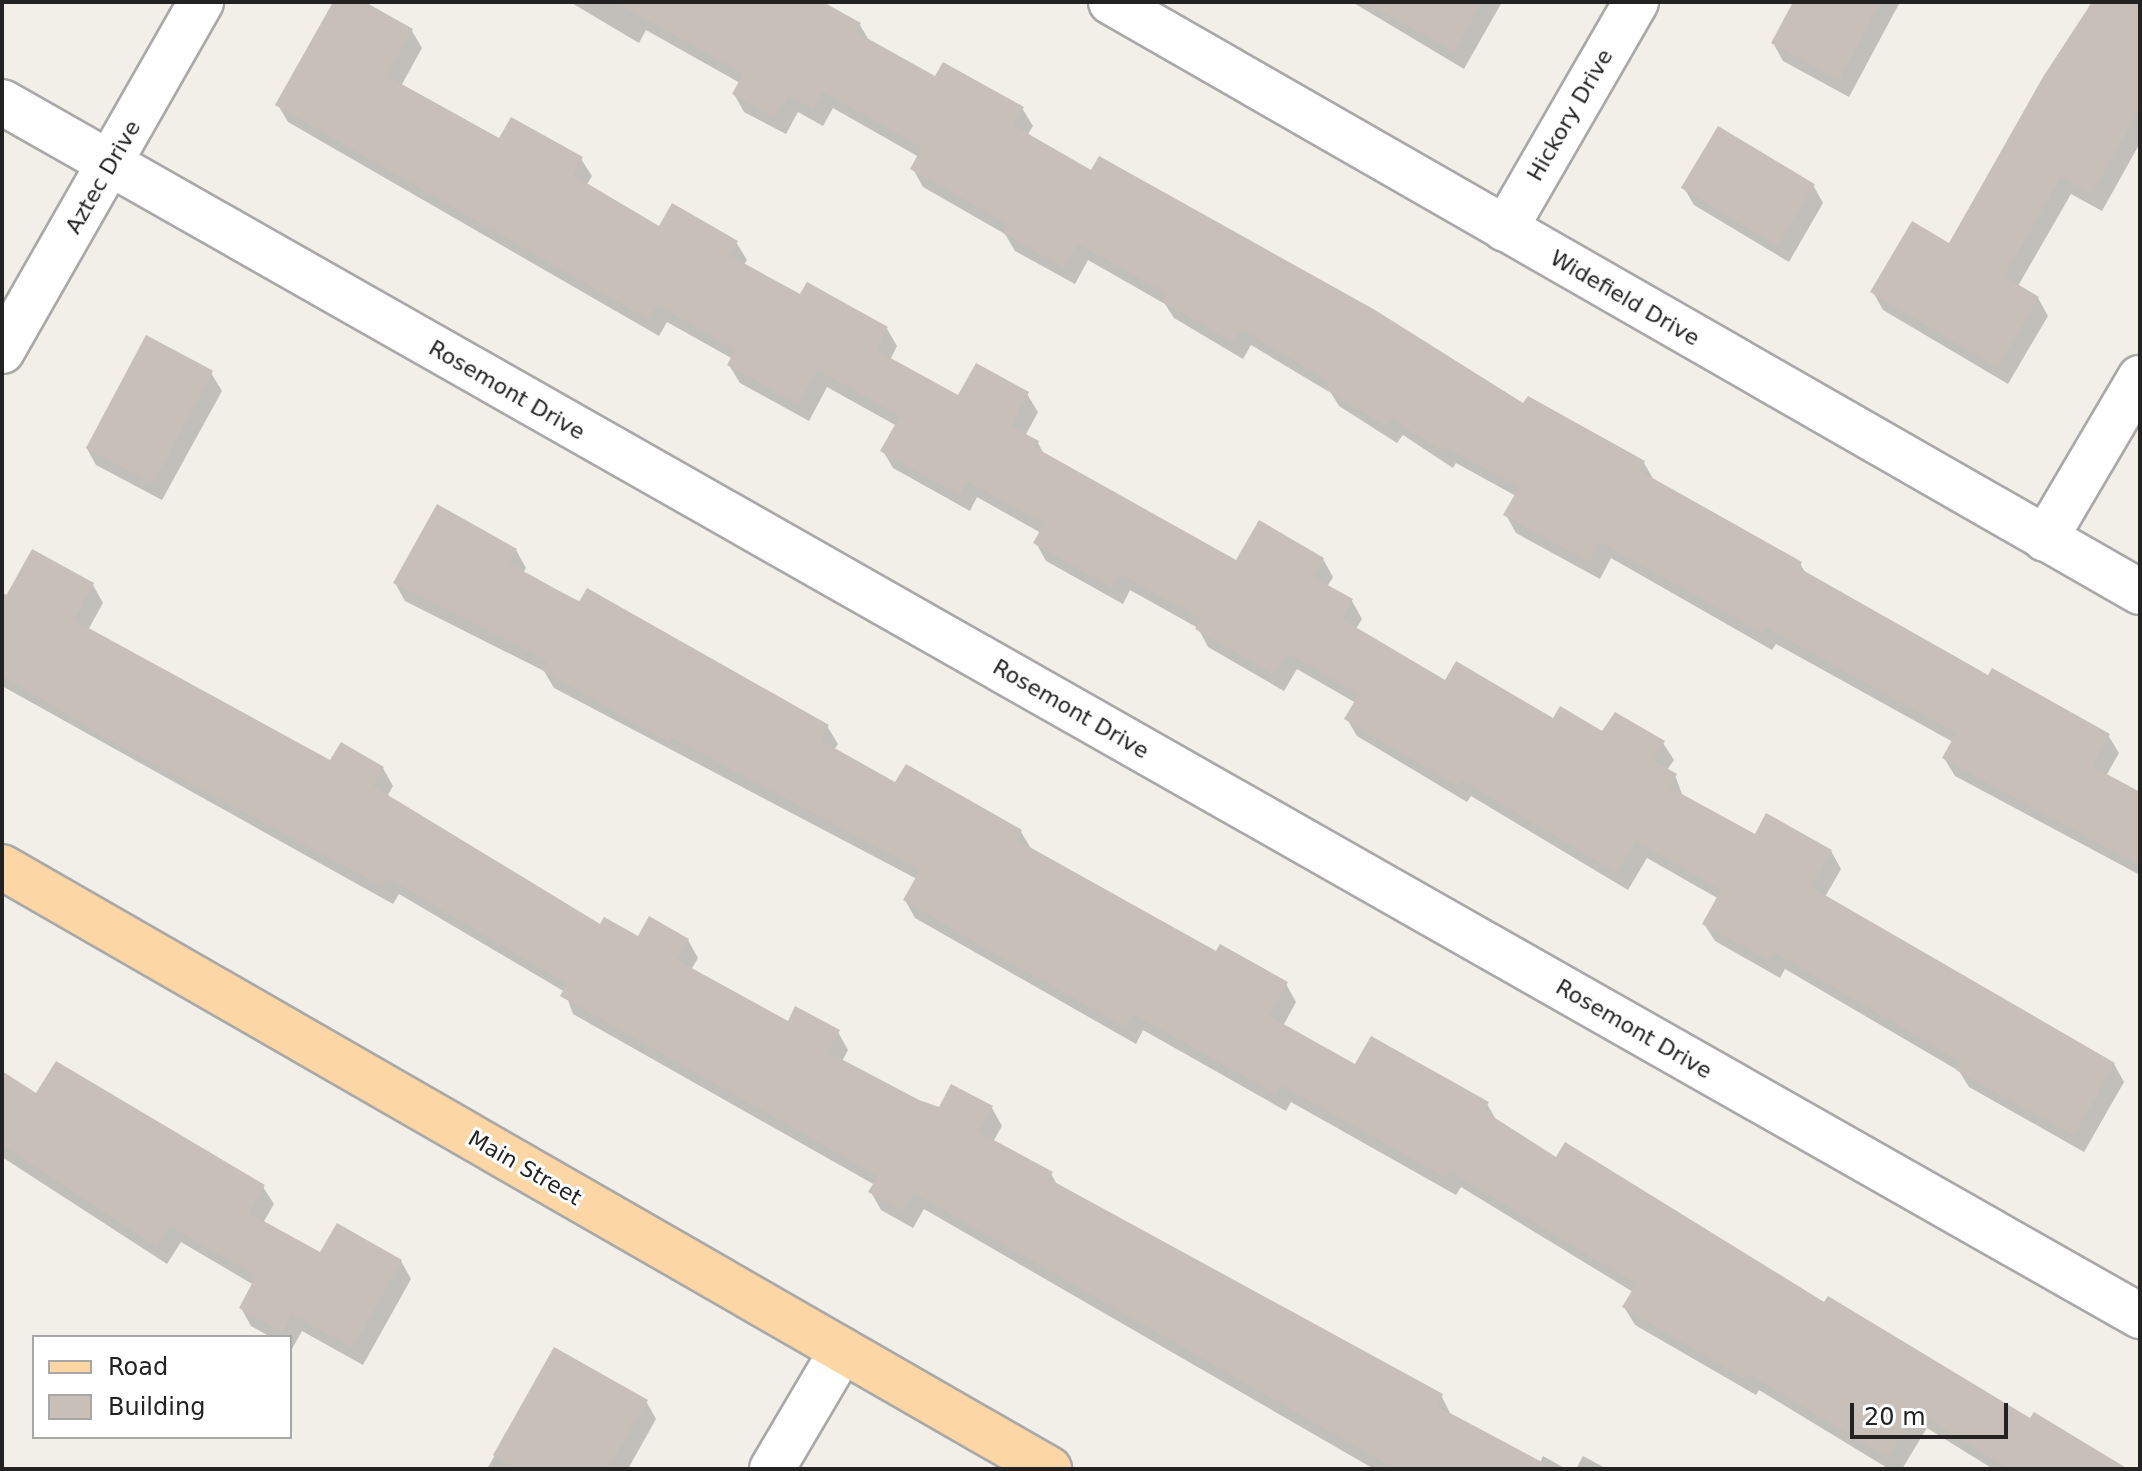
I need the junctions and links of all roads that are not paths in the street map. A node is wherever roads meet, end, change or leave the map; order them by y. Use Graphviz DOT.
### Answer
graph roads {
  1 [pos="201,2"];
  2 [pos="1111,2"];
  3 [pos="1636,2"];
  4 [pos="2,102"];
  5 [pos="111,165"];
  6 [pos="1505,229"];
  7 [pos="2,351"];
  8 [pos="2140,378"];
  9 [pos="2045,539"];
  10 [pos="2140,592"];
  11 [pos="2,867"];
  12 [pos="2140,1316"];
  13 [pos="842,1350"];
  14 [pos="772,1469"];
  15 [pos="1049,1469"];
  1 -- 5 [label="street, Aztec Drive"];
  2 -- 6 [label="street, Widefield Drive"];
  3 -- 6 [label="street, Hickory Drive"];
  4 -- 5 [label="street, Rosemont Drive"];
  5 -- 7 [label="street, Aztec Drive"];
  5 -- 12 [label="street, Rosemont Drive"];
  6 -- 9 [label="street, Widefield Drive"];
  8 -- 9 [label="street"];
  9 -- 10 [label="street, Widefield Drive"];
  11 -- 13 [label="main road, Main Street"];
  13 -- 14 [label="street"];
  13 -- 15 [label="main road, Main Street"];
}
